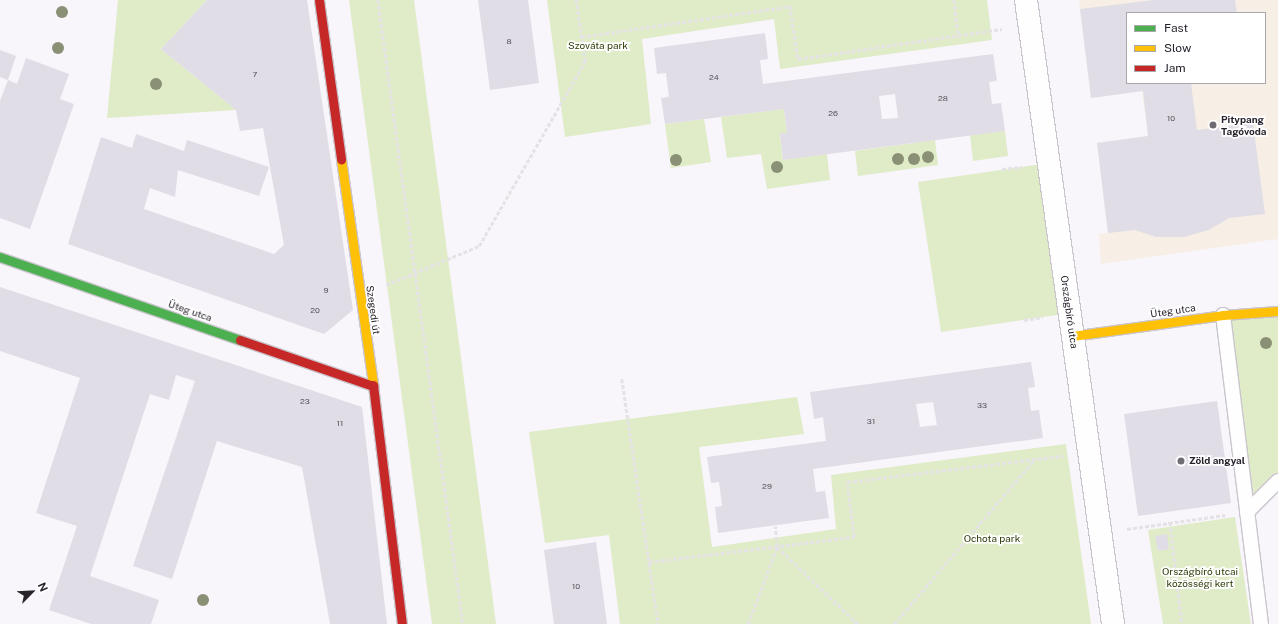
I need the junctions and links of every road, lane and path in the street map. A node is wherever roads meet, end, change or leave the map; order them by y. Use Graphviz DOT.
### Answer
graph roads {
  1 [pos="319,0"];
  2 [pos="378,0"];
  3 [pos="576,0"];
  4 [pos="954,0"];
  5 [pos="1026,0"];
  6 [pos="1030,25"];
  7 [pos="958,35"];
  8 [pos="581,37"];
  9 [pos="0,257"];
  10 [pos="415,272"];
  11 [pos="359,290"];
  12 [pos="1278,311"];
  13 [pos="1223,315"];
  14 [pos="1072,336"];
  15 [pos="622,379"];
  16 [pos="373,386"];
  17 [pos="1089,453"];
  18 [pos="1035,459"];
  19 [pos="1278,482"];
  20 [pos="1247,512"];
  21 [pos="1170,522"];
  22 [pos="775,526"];
  23 [pos="1100,533"];
  24 [pos="777,547"];
  25 [pos="649,562"];
  26 [pos="402,624"];
  27 [pos="463,624"];
  28 [pos="658,624"];
  29 [pos="748,624"];
  30 [pos="858,624"];
  31 [pos="894,624"];
  32 [pos="1113,624"];
  33 [pos="1182,624"];
  34 [pos="1261,624"];
  1 -- 11 [label="street, Szegedi út"];
  2 -- 10 [label="path"];
  3 -- 8 [label="path"];
  4 -- 7 [label="path"];
  5 -- 6 [label="street, Országbíró utca"];
  6 -- 7 [label="path"];
  6 -- 14 [label="street, Országbíró utca"];
  7 -- 8 [label="path"];
  8 -- 10 [label="path"];
  9 -- 16 [label="street, Üteg utca"];
  10 -- 11 [label="path"];
  10 -- 27 [label="path"];
  11 -- 16 [label="street, Szegedi út"];
  12 -- 13 [label="street, Üteg utca"];
  13 -- 14 [label="street, Üteg utca"];
  13 -- 20 [label="lane"];
  14 -- 17 [label="street, Országbíró utca"];
  15 -- 25 [label="path"];
  16 -- 26 [label="street, Szegedi út"];
  17 -- 18 [label="path"];
  17 -- 23 [label="street, Országbíró utca"];
  18 -- 24 [label="path"];
  18 -- 31 [label="path"];
  19 -- 20 [label="lane"];
  20 -- 21 [label="path"];
  20 -- 34 [label="lane"];
  21 -- 23 [label="path"];
  21 -- 33 [label="path"];
  22 -- 24 [label="path"];
  23 -- 32 [label="street, Országbíró utca"];
  24 -- 25 [label="path"];
  24 -- 29 [label="path"];
  24 -- 30 [label="path"];
  25 -- 28 [label="path"];
}
